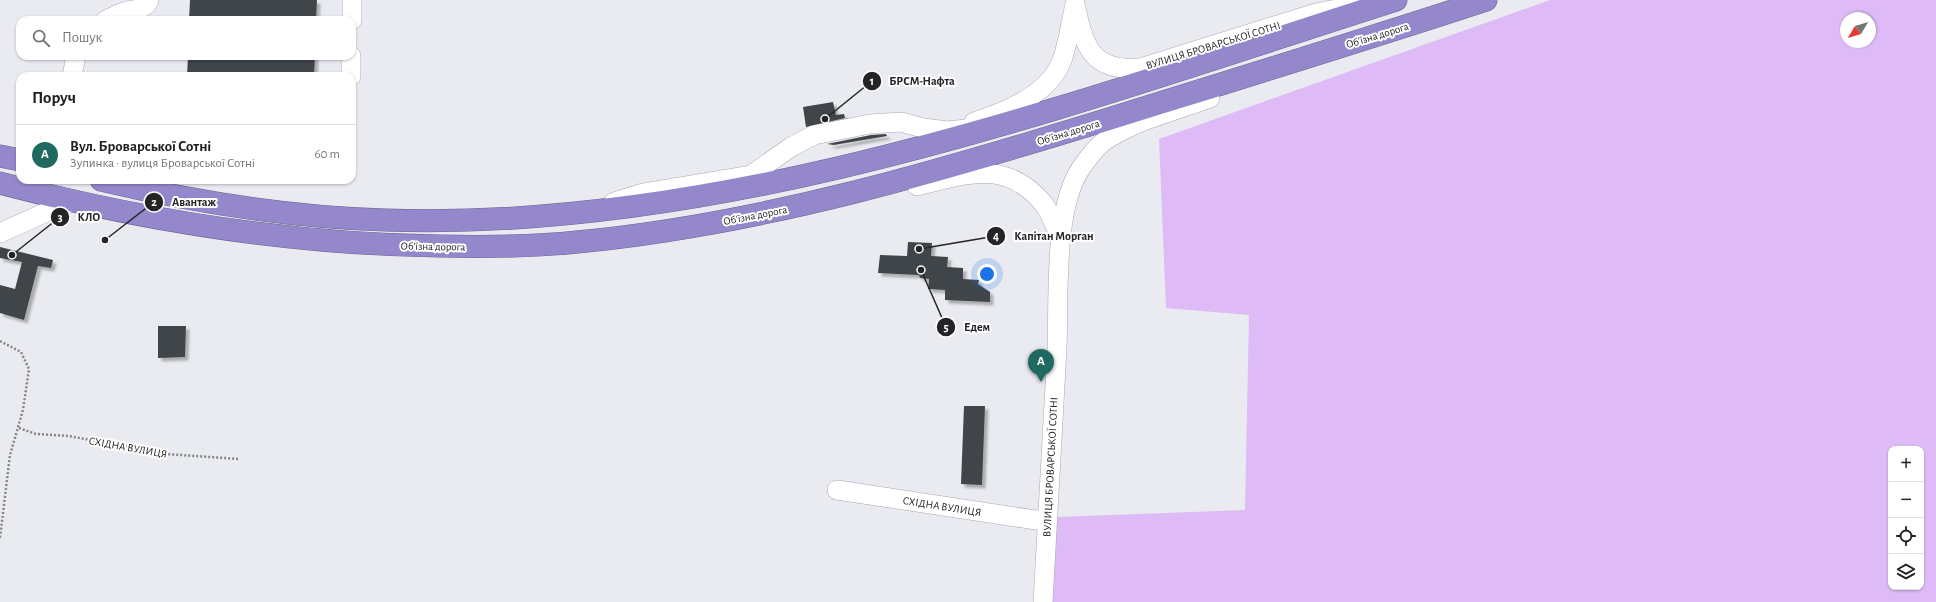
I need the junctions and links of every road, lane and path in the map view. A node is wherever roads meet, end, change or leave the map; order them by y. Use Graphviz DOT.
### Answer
graph roads {
  1 [pos="149,0"];
  2 [pos="352,0"];
  3 [pos="1388,0"];
  4 [pos="1396,0"];
  5 [pos="1486,0"];
  6 [pos="1075,2"];
  7 [pos="115,16"];
  8 [pos="352,16"];
  9 [pos="1414,23"];
  10 [pos="75,60"];
  11 [pos="351,60"];
  12 [pos="73,72"];
  13 [pos="351,72"];
  14 [pos="1005,123"];
  15 [pos="948,131"];
  16 [pos="913,148"];
  17 [pos="0,156"];
  18 [pos="16,159"];
  19 [pos="0,183"];
  20 [pos="121,184"];
  21 [pos="71,201"];
  22 [pos="573,213"];
  23 [pos="688,228"];
  24 [pos="0,233"];
  25 [pos="1060,237"];
  26 [pos="0,341"];
  27 [pos="19,428"];
  28 [pos="239,459"];
  29 [pos="837,490"];
  30 [pos="1047,520"];
  31 [pos="0,538"];
  32 [pos="1043,602"];
  1 -- 7 [label="street"];
  2 -- 8 [label="street"];
  3 -- 6 [label="street, ВУЛИЦЯ БРОВАРСЬКОЇ СОТНІ"];
  4 -- 14 [label="highway"];
  5 -- 9 [label="highway, Обʼїзна дорога"];
  6 -- 15 [label="street, ВУЛИЦЯ БРОВАРСЬКОЇ СОТНІ"];
  9 -- 23 [label="highway, Обʼїзна дорога"];
  9 -- 25 [label="street, ВУЛИЦЯ БРОВАРСЬКОЇ СОТНІ"];
  10 -- 12 [label="street"];
  11 -- 13 [label="street"];
  14 -- 15 [label="street"];
  14 -- 16 [label="highway"];
  15 -- 16 [label="street, ВУЛИЦЯ БРОВАРСЬКОЇ СОТНІ"];
  15 -- 22 [label="street"];
  16 -- 22 [label="highway"];
  17 -- 18 [label="highway"];
  19 -- 21 [label="highway, Обʼїзна дорога"];
  20 -- 22 [label="highway"];
  21 -- 23 [label="highway, Обʼїзна дорога"];
  21 -- 24 [label="street"];
  23 -- 25 [label="street"];
  25 -- 30 [label="street, ВУЛИЦЯ БРОВАРСЬКОЇ СОТНІ"];
  26 -- 27 [label="path"];
  27 -- 28 [label="path, СХІДНА ВУЛИЦЯ"];
  27 -- 31 [label="path"];
  29 -- 30 [label="street, СХІДНА ВУЛИЦЯ"];
  30 -- 32 [label="street, ВУЛИЦЯ БРОВАРСЬКОЇ СОТНІ"];
}
